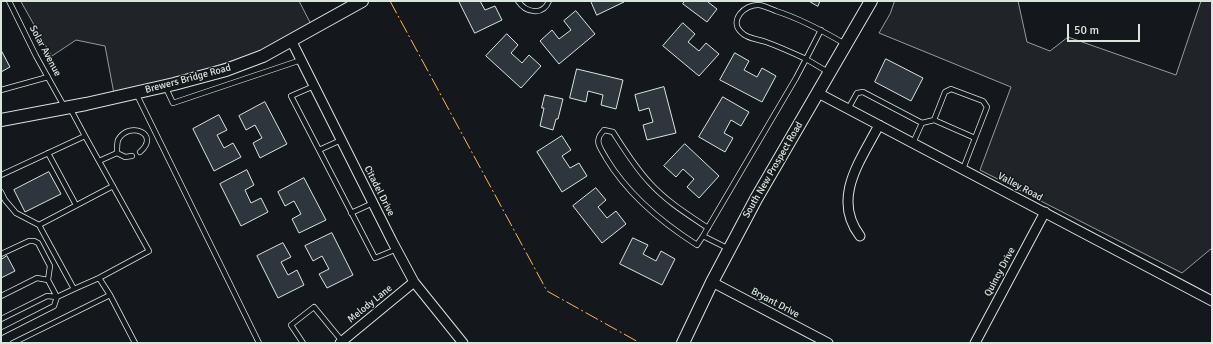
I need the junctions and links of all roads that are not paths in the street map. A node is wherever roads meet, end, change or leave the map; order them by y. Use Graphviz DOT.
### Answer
graph roads {
  1 [pos="9,1"];
  2 [pos="362,1"];
  3 [pos="518,1"];
  4 [pos="549,1"];
  5 [pos="871,1"];
  6 [pos="821,30"];
  7 [pos="291,40"];
  8 [pos="846,45"];
  9 [pos="806,58"];
  10 [pos="301,60"];
  11 [pos="830,73"];
  12 [pos="48,77"];
  13 [pos="165,86"];
  14 [pos="314,86"];
  15 [pos="1,90"];
  16 [pos="136,93"];
  17 [pos="818,93"];
  18 [pos="68,108"];
  19 [pos="848,109"];
  20 [pos="1,120"];
  21 [pos="934,120"];
  22 [pos="922,123"];
  23 [pos="880,125"];
  24 [pos="85,136"];
  25 [pos="975,138"];
  26 [pos="341,140"];
  27 [pos="913,143"];
  28 [pos="319,150"];
  29 [pos="140,152"];
  30 [pos="48,153"];
  31 [pos="117,153"];
  32 [pos="132,156"];
  33 [pos="99,161"];
  34 [pos="963,169"];
  35 [pos="1,176"];
  36 [pos="113,186"];
  37 [pos="1,192"];
  38 [pos="373,203"];
  39 [pos="76,206"];
  40 [pos="1044,212"];
  41 [pos="352,213"];
  42 [pos="39,225"];
  43 [pos="708,228"];
  44 [pos="703,236"];
  45 [pos="860,236"];
  46 [pos="397,249"];
  47 [pos="729,249"];
  48 [pos="1,254"];
  49 [pos="99,278"];
  50 [pos="48,280"];
  51 [pos="414,282"];
  52 [pos="712,282"];
  53 [pos="74,289"];
  54 [pos="110,295"];
  55 [pos="1,296"];
  56 [pos="57,297"];
  57 [pos="1212,301"];
  58 [pos="1,319"];
  59 [pos="1,333"];
  60 [pos="341,342"];
  61 [pos="13,343"];
  62 [pos="135,343"];
  63 [pos="257,343"];
  64 [pos="304,343"];
  65 [pos="462,343"];
  66 [pos="683,343"];
  67 [pos="828,343"];
  68 [pos="975,343"];
  1 -- 12 [label="lane, Solar Avenue"];
  2 -- 7 [label="main road, Brewers Bridge Road"];
  3 -- 4 [label="lane"];
  5 -- 8 [label="main road, South New Prospect Road"];
  6 -- 8 [label="lane"];
  6 -- 9 [label="lane"];
  6 -- 9 [label="lane"];
  7 -- 10 [label="street, Citadel Drive"];
  7 -- 13 [label="main road, Brewers Bridge Road"];
  8 -- 11 [label="main road, South New Prospect Road"];
  9 -- 11 [label="lane"];
  9 -- 43 [label="lane"];
  10 -- 13 [label="lane"];
  10 -- 14 [label="street, Citadel Drive"];
  11 -- 17 [label="main road, South New Prospect Road"];
  12 -- 15 [label="lane"];
  12 -- 18 [label="lane, Solar Avenue"];
  13 -- 16 [label="main road, Brewers Bridge Road"];
  14 -- 26 [label="street, Citadel Drive"];
  14 -- 28 [label="lane"];
  16 -- 18 [label="main road, Brewers Bridge Road"];
  16 -- 63 [label="lane"];
  17 -- 19 [label="street, Valley Road"];
  17 -- 47 [label="main road, South New Prospect Road"];
  18 -- 20 [label="main road, Brewers Bridge Road"];
  18 -- 24 [label="lane, Solar Avenue"];
  19 -- 22 [label="lane"];
  19 -- 23 [label="street, Valley Road"];
  21 -- 22 [label="lane"];
  21 -- 25 [label="lane"];
  21 -- 25 [label="lane"];
  22 -- 27 [label="lane"];
  23 -- 27 [label="street, Valley Road"];
  23 -- 45 [label="street"];
  24 -- 30 [label="lane"];
  24 -- 33 [label="lane, Solar Avenue"];
  25 -- 34 [label="lane"];
  26 -- 28 [label="lane"];
  26 -- 38 [label="street, Citadel Drive"];
  27 -- 34 [label="street, Valley Road"];
  28 -- 41 [label="lane"];
  29 -- 31 [label="lane"];
  30 -- 35 [label="lane"];
  30 -- 39 [label="lane"];
  31 -- 32 [label="lane"];
  31 -- 33 [label="lane"];
  33 -- 36 [label="lane, Solar Avenue"];
  34 -- 40 [label="street, Valley Road"];
  36 -- 39 [label="lane"];
  36 -- 49 [label="lane, Solar Avenue"];
  37 -- 42 [label="lane"];
  38 -- 41 [label="lane"];
  38 -- 46 [label="street, Citadel Drive"];
  39 -- 42 [label="lane"];
  40 -- 57 [label="street, Valley Road"];
  40 -- 68 [label="street, Quincy Drive"];
  41 -- 46 [label="lane"];
  42 -- 53 [label="lane"];
  43 -- 44 [label="lane"];
  43 -- 44 [label="lane"];
  44 -- 47 [label="lane"];
  46 -- 51 [label="street, Citadel Drive"];
  47 -- 52 [label="main road, South New Prospect Road"];
  48 -- 50 [label="lane"];
  49 -- 53 [label="lane"];
  49 -- 54 [label="lane"];
  50 -- 55 [label="lane"];
  50 -- 56 [label="lane"];
  51 -- 60 [label="street, Melody Lane"];
  51 -- 65 [label="street, Citadel Drive"];
  52 -- 66 [label="main road, South New Prospect Road"];
  52 -- 67 [label="street, Bryant Drive"];
  53 -- 56 [label="lane"];
  54 -- 61 [label="lane"];
  54 -- 62 [label="lane"];
  56 -- 58 [label="lane"];
  56 -- 59 [label="lane"];
  60 -- 64 [label="lane"];
}
